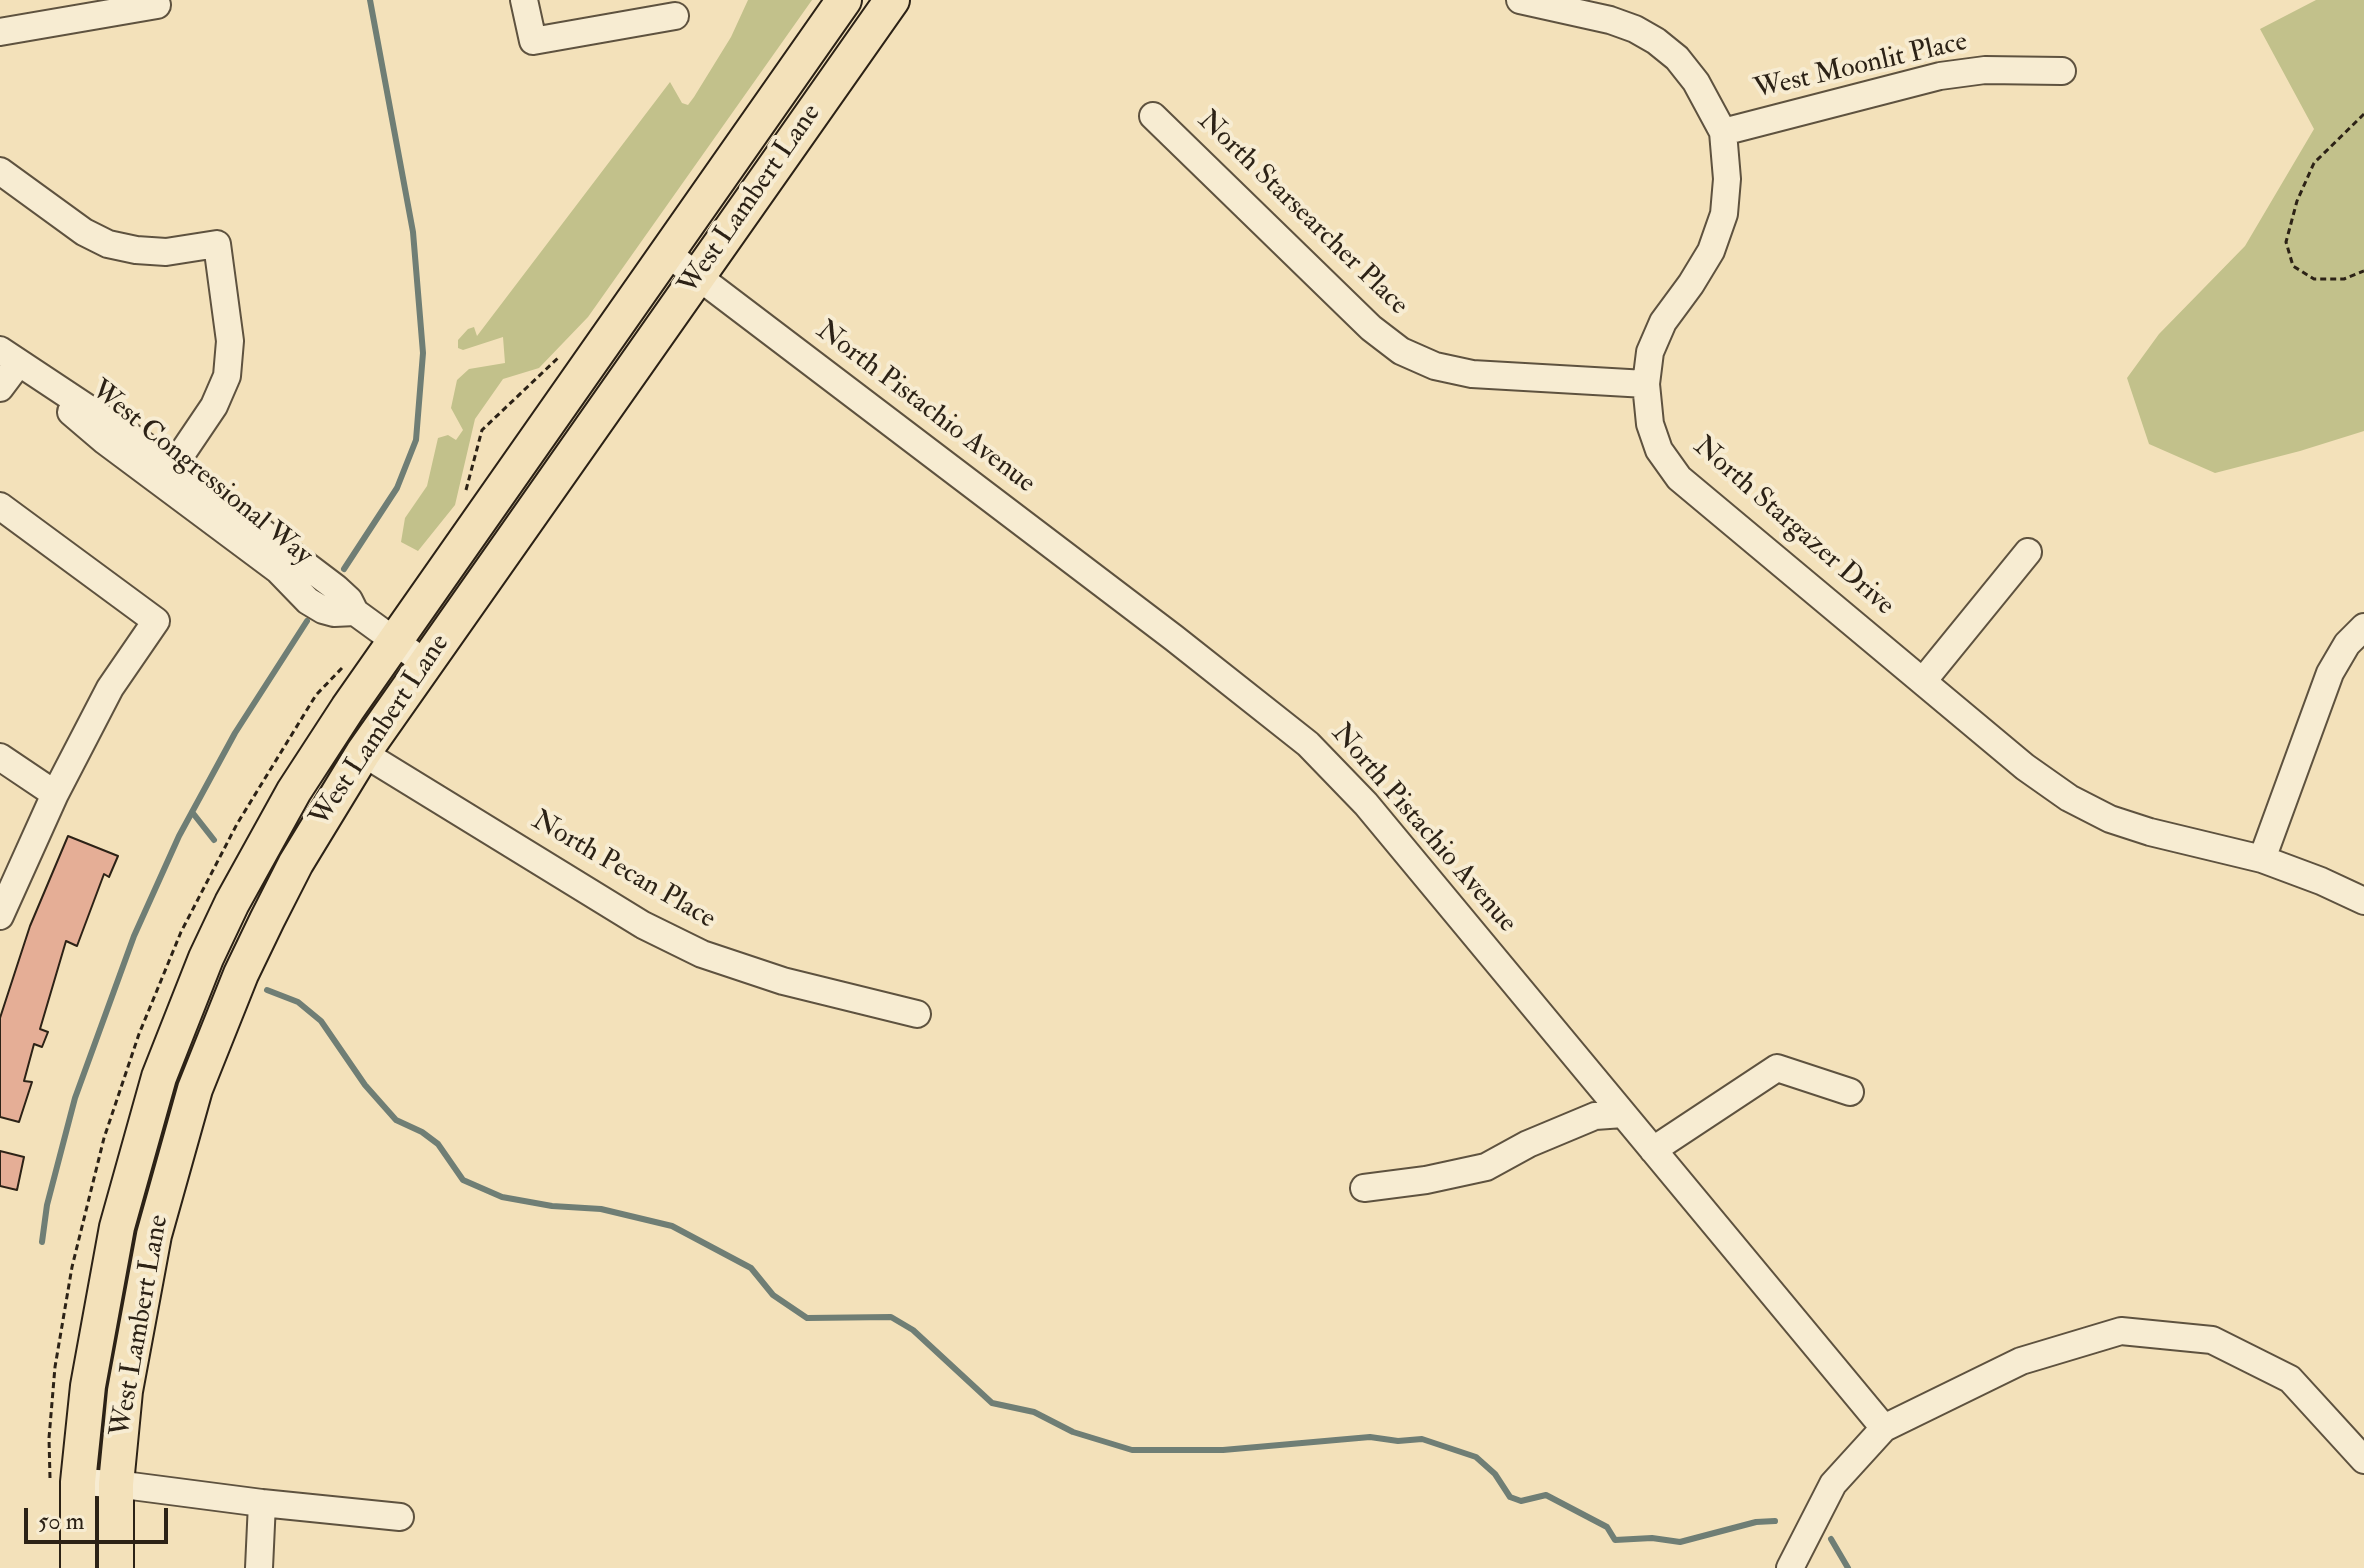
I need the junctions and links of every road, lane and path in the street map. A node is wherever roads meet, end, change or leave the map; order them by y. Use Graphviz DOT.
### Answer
graph roads {
  1 [pos="524,0"];
  2 [pos="844,0"];
  3 [pos="892,0"];
  4 [pos="1520,0"];
  5 [pos="157,5"];
  6 [pos="675,16"];
  7 [pos="0,32"];
  8 [pos="2062,71"];
  9 [pos="2364,114"];
  10 [pos="1153,116"];
  11 [pos="1723,132"];
  12 [pos="0,171"];
  13 [pos="667,253"];
  14 [pos="2364,271"];
  15 [pos="698,276"];
  16 [pos="9,357"];
  17 [pos="1646,384"];
  18 [pos="0,388"];
  19 [pos="482,430"];
  20 [pos="168,475"];
  21 [pos="462,503"];
  22 [pos="0,506"];
  23 [pos="2028,552"];
  24 [pos="2364,627"];
  25 [pos="394,640"];
  26 [pos="425,663"];
  27 [pos="1923,681"];
  28 [pos="363,753"];
  29 [pos="0,757"];
  30 [pos="55,794"];
  31 [pos="2262,859"];
  32 [pos="2364,901"];
  33 [pos="0,916"];
  34 [pos="917,1014"];
  35 [pos="1850,1092"];
  36 [pos="1623,1114"];
  37 [pos="1653,1150"];
  38 [pos="1364,1188"];
  39 [pos="1884,1428"];
  40 [pos="2364,1460"];
  41 [pos="78,1482"];
  42 [pos="116,1484"];
  43 [pos="262,1503"];
  44 [pos="400,1517"];
  45 [pos="78,1568"];
  46 [pos="116,1568"];
  47 [pos="259,1568"];
  48 [pos="1790,1568"];
  1 -- 6 [label="street"];
  2 -- 13 [label="main road, West Lambert Lane"];
  3 -- 15 [label="main road, West Lambert Lane"];
  4 -- 11 [label="street, North Stargazer Drive"];
  5 -- 7 [label="street"];
  8 -- 11 [label="street, West Moonlit Place"];
  9 -- 14 [label="path"];
  10 -- 17 [label="street, North Starsearcher Place"];
  11 -- 17 [label="street, North Stargazer Drive"];
  12 -- 20 [label="street"];
  13 -- 15 [label="street, North Pistachio Avenue"];
  13 -- 25 [label="main road, West Lambert Lane"];
  15 -- 26 [label="main road, West Lambert Lane"];
  15 -- 36 [label="street, North Pistachio Avenue"];
  16 -- 18 [label="street"];
  16 -- 20 [label="street, West Congressional Way"];
  17 -- 27 [label="street, North Stargazer Drive"];
  19 -- 21 [label="path"];
  20 -- 25 [label="street, West Congressional Way"];
  22 -- 30 [label="street"];
  23 -- 27 [label="street"];
  24 -- 31 [label="street"];
  25 -- 26 [label="street, West Congressional Way"];
  25 -- 41 [label="main road, West Lambert Lane"];
  26 -- 28 [label="main road, West Lambert Lane"];
  27 -- 31 [label="street, North Stargazer Drive"];
  28 -- 34 [label="street, North Pecan Place"];
  28 -- 42 [label="main road, West Lambert Lane"];
  29 -- 30 [label="street"];
  30 -- 33 [label="street"];
  31 -- 32 [label="street, North Stargazer Drive"];
  35 -- 37 [label="street"];
  36 -- 37 [label="street, North Pistachio Avenue"];
  36 -- 38 [label="street"];
  37 -- 39 [label="street, North Pistachio Avenue"];
  39 -- 40 [label="street"];
  39 -- 48 [label="street"];
  41 -- 42 [label="street"];
  41 -- 45 [label="main road, West Lambert Lane"];
  42 -- 43 [label="street"];
  42 -- 46 [label="main road, West Lambert Lane"];
  43 -- 44 [label="street"];
  43 -- 47 [label="street"];
}
